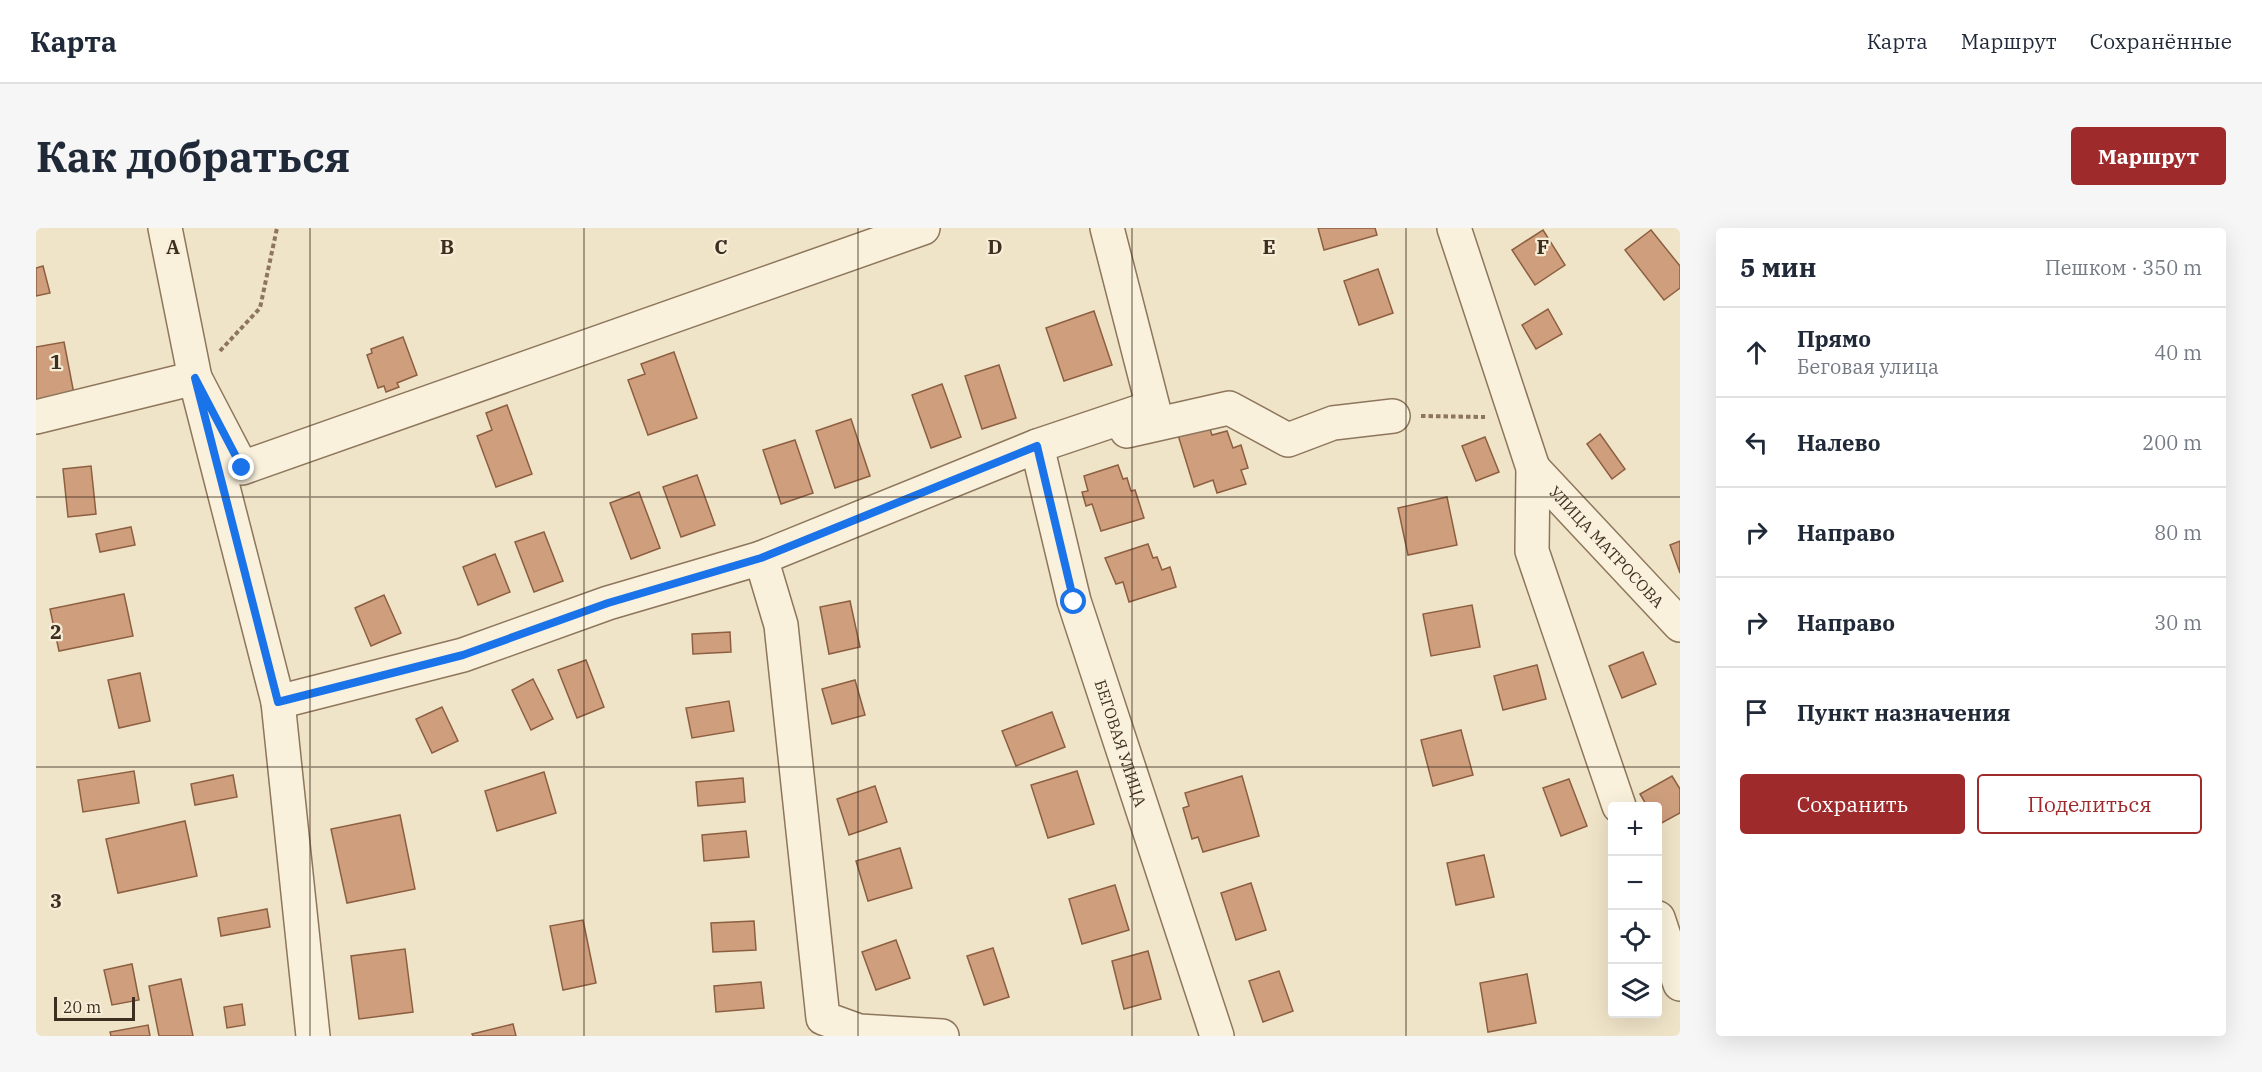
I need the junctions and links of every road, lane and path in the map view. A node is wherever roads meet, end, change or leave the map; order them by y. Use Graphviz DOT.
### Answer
graph roads {
  1 [pos="165,228"];
  2 [pos="277,228"];
  3 [pos="923,228"];
  4 [pos="1107,228"];
  5 [pos="1454,228"];
  6 [pos="195,378"];
  7 [pos="1393,416"];
  8 [pos="36,417"];
  9 [pos="1467,417"];
  10 [pos="1037,446"];
  11 [pos="1533,468"];
  12 [pos="761,558"];
  13 [pos="1680,625"];
  14 [pos="278,702"];
  15 [pos="1617,802"];
  16 [pos="1662,930"];
  17 [pos="1680,984"];
  18 [pos="314,1036"];
  19 [pos="942,1036"];
  20 [pos="1218,1036"];
  1 -- 6 [label="street"];
  2 -- 6 [label="path"];
  3 -- 6 [label="street"];
  4 -- 10 [label="street"];
  5 -- 11 [label="street"];
  6 -- 8 [label="street"];
  6 -- 14 [label="street"];
  7 -- 9 [label="path"];
  7 -- 10 [label="street"];
  10 -- 12 [label="street"];
  10 -- 20 [label="street, БЕГОВАЯ УЛИЦА"];
  11 -- 13 [label="street, УЛИЦА МАТРОСОВА"];
  11 -- 15 [label="street"];
  12 -- 14 [label="street"];
  12 -- 19 [label="street"];
  14 -- 18 [label="street"];
  16 -- 17 [label="street"];
}
